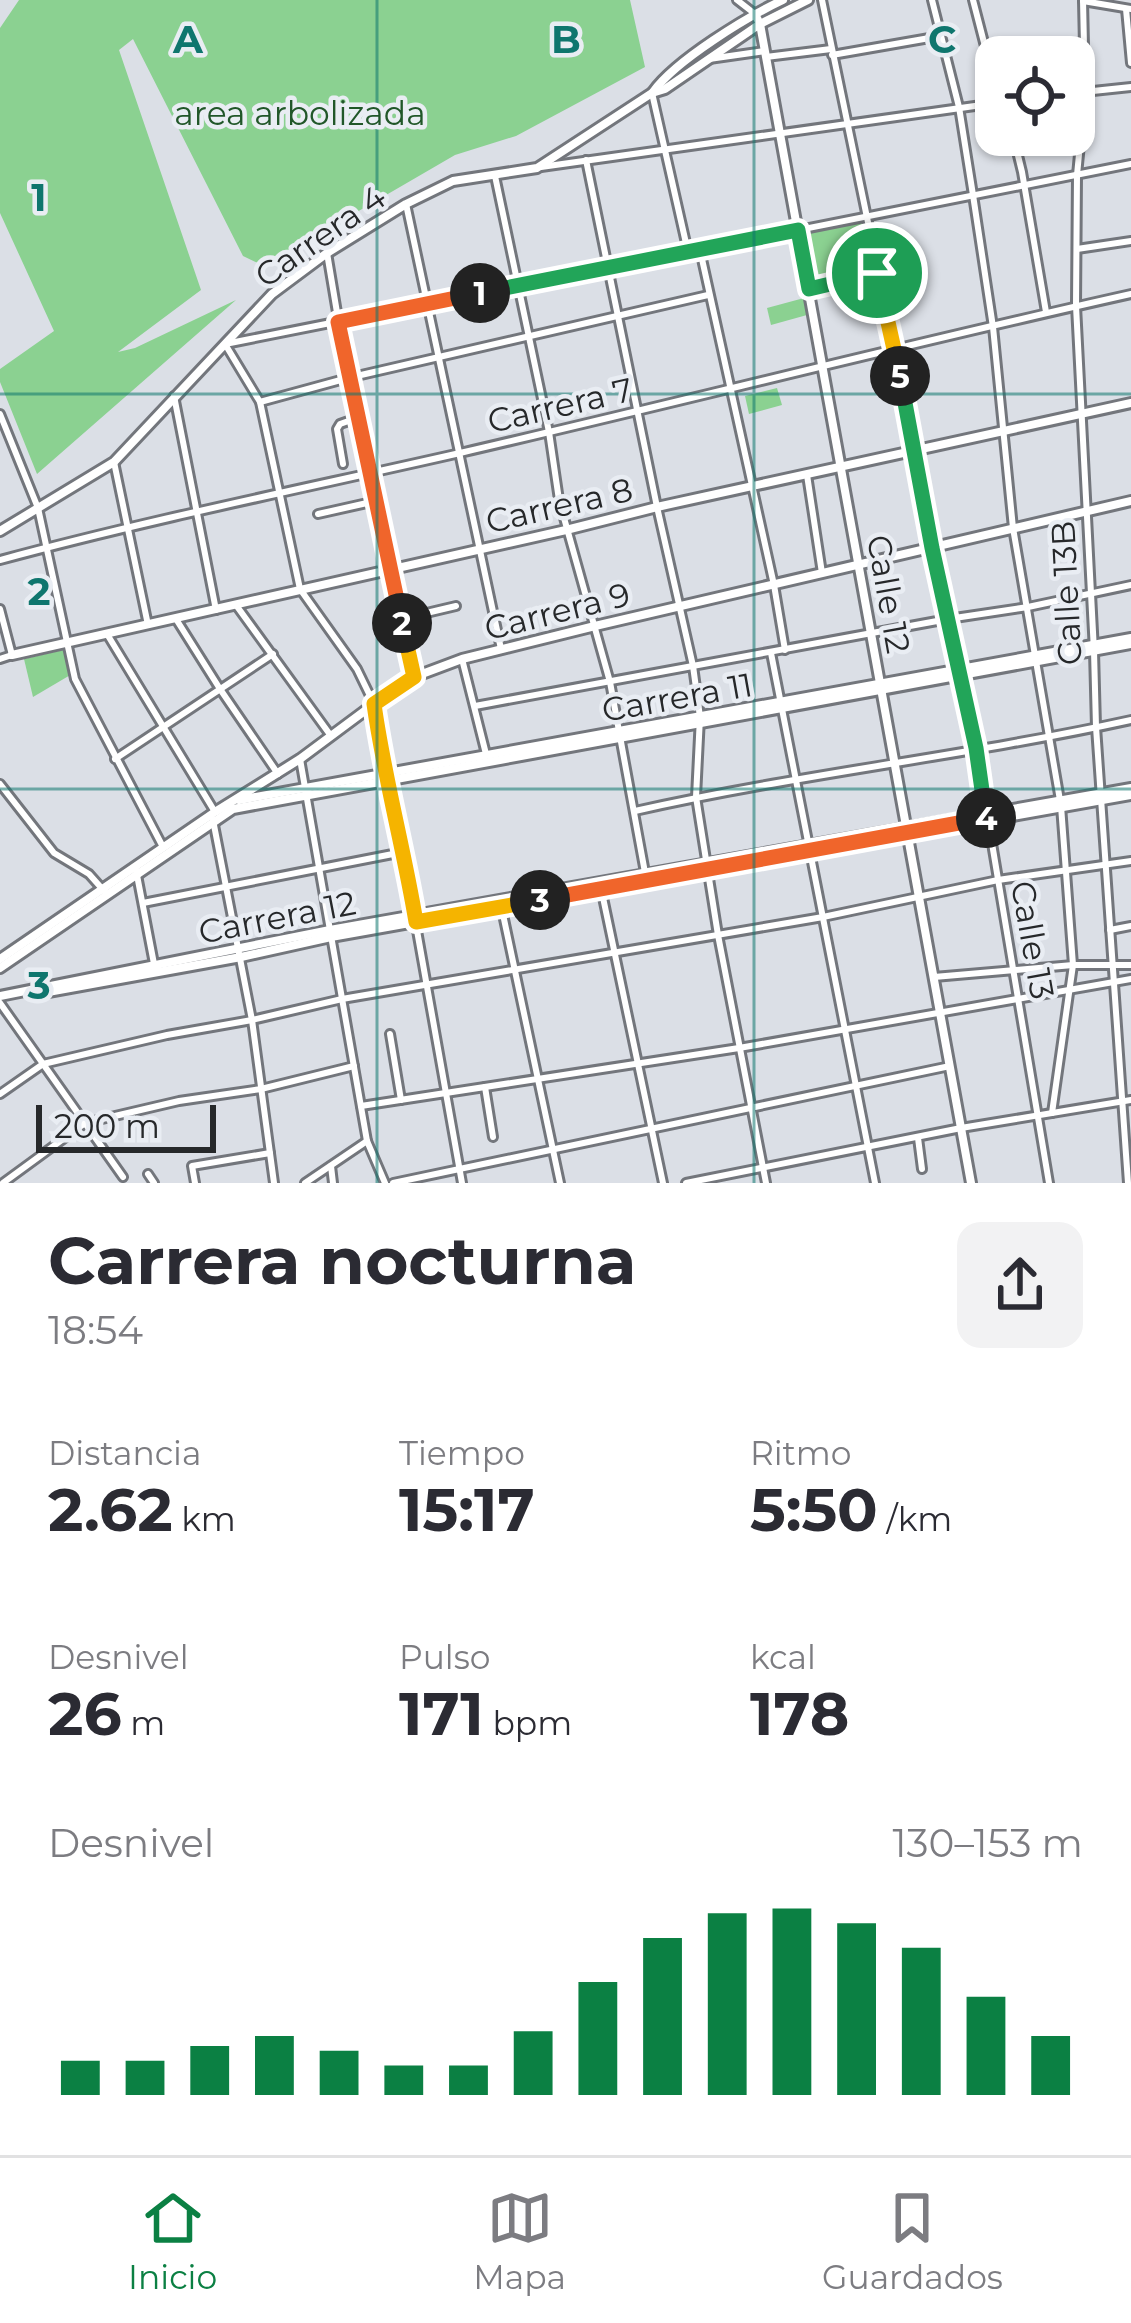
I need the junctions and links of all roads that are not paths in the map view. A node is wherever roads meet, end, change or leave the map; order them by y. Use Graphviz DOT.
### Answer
graph roads {
  1 [pos="737,0"];
  2 [pos="783,0"];
  3 [pos="808,0"];
  4 [pos="822,0"];
  5 [pos="932,0"];
  6 [pos="973,0"];
  7 [pos="1083,0"];
  8 [pos="1129,9"];
  9 [pos="758,19"];
  10 [pos="940,36"];
  11 [pos="982,36"];
  12 [pos="1084,36"];
  13 [pos="832,52"];
  14 [pos="766,54"];
  15 [pos="705,60"];
  16 [pos="1131,63"];
  17 [pos="1131,87"];
  18 [pos="1095,91"];
  19 [pos="652,93"];
  20 [pos="975,105"];
  21 [pos="959,107"];
  22 [pos="846,124"];
  23 [pos="780,133"];
  24 [pos="665,149"];
  25 [pos="1017,156"];
  26 [pos="1079,156"];
  27 [pos="586,160"];
  28 [pos="1131,164"];
  29 [pos="537,168"];
  30 [pos="1077,175"];
  31 [pos="495,176"];
  32 [pos="1024,185"];
  33 [pos="974,195"];
  34 [pos="406,204"];
  35 [pos="865,217"];
  36 [pos="798,230"];
  37 [pos="1131,241"];
  38 [pos="1077,249"];
  39 [pos="700,250"];
  40 [pos="688,252"];
  41 [pos="327,253"];
  42 [pos="608,268"];
  43 [pos="877,273"];
  44 [pos="517,286"];
  45 [pos="809,289"];
  46 [pos="1131,294"];
  47 [pos="708,295"];
  48 [pos="427,304"];
  49 [pos="1076,306"];
  50 [pos="1046,312"];
  51 [pos="619,316"];
  52 [pos="338,322"];
  53 [pos="993,327"];
  54 [pos="530,337"];
  55 [pos="225,344"];
  56 [pos="894,348"];
  57 [pos="438,358"];
  58 [pos="823,366"];
  59 [pos="348,378"];
  60 [pos="729,389"];
  61 [pos="174,396"];
  62 [pos="260,401"];
  63 [pos="1131,403"];
  64 [pos="639,411"];
  65 [pos="1080,413"];
  66 [pos="0,414"];
  67 [pos="357,418"];
  68 [pos="549,432"];
  69 [pos="1002,433"];
  70 [pos="914,450"];
  71 [pos="458,453"];
  72 [pos="114,462"];
  73 [pos="343,464"];
  74 [pos="841,467"];
  75 [pos="370,474"];
  76 [pos="807,475"];
  77 [pos="753,487"];
  78 [pos="279,493"];
  79 [pos="376,501"];
  80 [pos="1131,501"];
  81 [pos="657,506"];
  82 [pos="38,508"];
  83 [pos="1086,511"];
  84 [pos="198,512"];
  85 [pos="318,514"];
  86 [pos="1013,528"];
  87 [pos="126,530"];
  88 [pos="566,530"];
  89 [pos="0,531"];
  90 [pos="48,548"];
  91 [pos="479,548"];
  92 [pos="932,548"];
  93 [pos="0,560"];
  94 [pos="860,565"];
  95 [pos="391,570"];
  96 [pos="822,574"];
  97 [pos="774,585"];
  98 [pos="1131,585"];
  99 [pos="300,590"];
  100 [pos="1089,595"];
  101 [pos="236,605"];
  102 [pos="456,606"];
  103 [pos="680,606"];
  104 [pos="1028,607"];
  105 [pos="0,609"];
  106 [pos="216,610"];
  107 [pos="176,619"];
  108 [pos="401,619"];
  109 [pos="949,619"];
  110 [pos="148,625"];
  111 [pos="595,626"];
  112 [pos="871,633"];
  113 [pos="107,634"];
  114 [pos="1131,641"];
  115 [pos="66,642"];
  116 [pos="1094,648"];
  117 [pos="500,649"];
  118 [pos="785,650"];
  119 [pos="771,653"];
  120 [pos="273,654"];
  121 [pos="12,655"];
  122 [pos="462,658"];
  123 [pos="0,659"];
  124 [pos="1036,659"];
  125 [pos="693,666"];
  126 [pos="959,673"];
  127 [pos="414,677"];
  128 [pos="610,682"];
  129 [pos="881,687"];
  130 [pos="220,689"];
  131 [pos="374,704"];
  132 [pos="475,706"];
  133 [pos="780,706"];
  134 [pos="1131,719"];
  135 [pos="700,720"];
  136 [pos="165,726"];
  137 [pos="1096,728"];
  138 [pos="619,735"];
  139 [pos="1050,735"];
  140 [pos="332,736"];
  141 [pos="976,748"];
  142 [pos="116,759"];
  143 [pos="487,759"];
  144 [pos="299,760"];
  145 [pos="895,764"];
  146 [pos="278,773"];
  147 [pos="384,777"];
  148 [pos="795,779"];
  149 [pos="0,784"];
  150 [pos="1131,791"];
  151 [pos="305,793"];
  152 [pos="1100,796"];
  153 [pos="695,797"];
  154 [pos="1060,803"];
  155 [pos="232,805"];
  156 [pos="635,811"];
  157 [pos="987,815"];
  158 [pos="214,816"];
  159 [pos="907,830"];
  160 [pos="163,847"];
  161 [pos="808,848"];
  162 [pos="403,852"];
  163 [pos="1131,861"];
  164 [pos="1105,865"];
  165 [pos="706,867"];
  166 [pos="1066,869"];
  167 [pos="136,870"];
  168 [pos="319,870"];
  169 [pos="646,878"];
  170 [pos="998,880"];
  171 [pos="227,885"];
  172 [pos="601,888"];
  173 [pos="104,892"];
  174 [pos="919,896"];
  175 [pos="143,903"];
  176 [pos="501,904"];
  177 [pos="823,916"];
  178 [pos="415,919"];
  179 [pos="1131,926"];
  180 [pos="1110,930"];
  181 [pos="330,934"];
  182 [pos="718,935"];
  183 [pos="240,952"];
  184 [pos="615,952"];
  185 [pos="0,964"];
  186 [pos="1112,964"];
  187 [pos="1073,965"];
  188 [pos="1131,965"];
  189 [pos="156,969"];
  190 [pos="515,969"];
  191 [pos="1014,972"];
  192 [pos="934,977"];
  193 [pos="1131,979"];
  194 [pos="1113,983"];
  195 [pos="428,985"];
  196 [pos="1070,990"];
  197 [pos="1020,999"];
  198 [pos="0,1000"];
  199 [pos="342,1000"];
  200 [pos="940,1014"];
  201 [pos="252,1020"];
  202 [pos="847,1030"];
  203 [pos="390,1034"];
  204 [pos="740,1048"];
  205 [pos="43,1064"];
  206 [pos="639,1064"];
  207 [pos="354,1066"];
  208 [pos="950,1066"];
  209 [pos="538,1079"];
  210 [pos="857,1084"];
  211 [pos="485,1087"];
  212 [pos="261,1089"];
  213 [pos="446,1093"];
  214 [pos="0,1094"];
  215 [pos="401,1100"];
  216 [pos="1131,1100"];
  217 [pos="1121,1102"];
  218 [pos="361,1106"];
  219 [pos="751,1108"];
  220 [pos="1052,1113"];
  221 [pos="1039,1116"];
  222 [pos="86,1124"];
  223 [pos="962,1128"];
  224 [pos="652,1129"];
  225 [pos="493,1137"];
  226 [pos="918,1138"];
  227 [pos="367,1141"];
  228 [pos="868,1147"];
  229 [pos="553,1150"];
  230 [pos="270,1153"];
  231 [pos="331,1166"];
  232 [pos="922,1168"];
  233 [pos="460,1169"];
  234 [pos="763,1169"];
  235 [pos="148,1174"];
  236 [pos="123,1177"];
  237 [pos="3,1183"];
  238 [pos="154,1183"];
  239 [pos="195,1183"];
  240 [pos="274,1183"];
  241 [pos="305,1183"];
  242 [pos="333,1183"];
  243 [pos="389,1183"];
  244 [pos="462,1183"];
  245 [pos="560,1183"];
  246 [pos="663,1183"];
  247 [pos="686,1183"];
  248 [pos="766,1183"];
  249 [pos="875,1183"];
  250 [pos="971,1183"];
  251 [pos="1049,1183"];
  252 [pos="1128,1183"];
  1 -- 9 [label="street"];
  2 -- 9 [label="street, Carrera 4"];
  3 -- 9 [label="street, Carrera 4"];
  4 -- 13 [label="street, Calle 13"];
  5 -- 10 [label="street"];
  6 -- 11 [label="street"];
  7 -- 8 [label="street"];
  7 -- 12 [label="street, Calle 13B"];
  8 -- 16 [label="street"];
  9 -- 14 [label="street, Calle 12"];
  9 -- 15 [label="street, Carrera 4"];
  9 -- 19 [label="street, Carrera 4"];
  10 -- 13 [label="street"];
  10 -- 21 [label="street"];
  13 -- 14 [label="street"];
  13 -- 22 [label="street, Calle 13"];
  14 -- 15 [label="street"];
  14 -- 23 [label="street, Calle 12"];
  15 -- 19 [label="street, Carrera 4"];
  17 -- 18 [label="street"];
  19 -- 24 [label="street"];
  19 -- 29 [label="street, Carrera 4"];
  20 -- 21 [label="street"];
  21 -- 22 [label="street"];
  21 -- 33 [label="street"];
  22 -- 23 [label="street"];
  22 -- 35 [label="street, Calle 13"];
  23 -- 24 [label="street"];
  23 -- 36 [label="street, Calle 12"];
  24 -- 27 [label="street"];
  24 -- 40 [label="street"];
  25 -- 32 [label="street"];
  26 -- 30 [label="street, Calle 13B"];
  27 -- 29 [label="street"];
  27 -- 42 [label="street"];
  28 -- 30 [label="street"];
  29 -- 31 [label="street, Carrera 4"];
  30 -- 32 [label="street"];
  30 -- 38 [label="street, Calle 13B"];
  31 -- 34 [label="street, Carrera 4"];
  31 -- 44 [label="street"];
  32 -- 33 [label="street"];
  32 -- 50 [label="street"];
  33 -- 35 [label="street"];
  33 -- 53 [label="street"];
  34 -- 41 [label="street, Carrera 4"];
  34 -- 48 [label="street"];
  35 -- 36 [label="street"];
  35 -- 43 [label="street, Calle 13"];
  36 -- 39 [label="street"];
  36 -- 45 [label="street, Calle 12"];
  37 -- 38 [label="street"];
  38 -- 49 [label="street, Calle 13B"];
  39 -- 40 [label="street"];
  39 -- 47 [label="street"];
  40 -- 42 [label="street"];
  41 -- 52 [label="street"];
  41 -- 55 [label="street, Carrera 4"];
  42 -- 44 [label="street"];
  42 -- 51 [label="street"];
  43 -- 45 [label="street"];
  43 -- 56 [label="street, Calle 13"];
  44 -- 48 [label="street"];
  44 -- 54 [label="street"];
  45 -- 58 [label="street, Calle 12"];
  46 -- 49 [label="street, Carrera 7"];
  47 -- 51 [label="street"];
  47 -- 60 [label="street"];
  48 -- 52 [label="street"];
  48 -- 57 [label="street"];
  49 -- 50 [label="street, Carrera 7"];
  49 -- 65 [label="street, Calle 13B"];
  50 -- 53 [label="street, Carrera 7"];
  51 -- 54 [label="street"];
  51 -- 64 [label="street"];
  52 -- 55 [label="street"];
  52 -- 59 [label="street"];
  53 -- 56 [label="street, Carrera 7"];
  53 -- 69 [label="street"];
  54 -- 57 [label="street"];
  54 -- 68 [label="street"];
  55 -- 61 [label="street, Carrera 4"];
  55 -- 62 [label="street"];
  56 -- 58 [label="street, Carrera 7"];
  56 -- 70 [label="street, Calle 13"];
  57 -- 59 [label="street"];
  57 -- 71 [label="street"];
  58 -- 60 [label="street, Carrera 7"];
  58 -- 74 [label="street, Calle 12"];
  59 -- 62 [label="street"];
  59 -- 67 [label="street"];
  60 -- 64 [label="street, Carrera 7"];
  60 -- 77 [label="street"];
  61 -- 72 [label="street, Carrera 4"];
  61 -- 84 [label="street"];
  62 -- 78 [label="street"];
  63 -- 65 [label="street, Carrera 8"];
  64 -- 68 [label="street, Carrera 7"];
  64 -- 81 [label="street"];
  65 -- 69 [label="street, Carrera 8"];
  65 -- 83 [label="street, Calle 13B"];
  66 -- 82 [label="street"];
  67 -- 73 [label="street"];
  67 -- 75 [label="street"];
  68 -- 71 [label="street, Carrera 7"];
  68 -- 88 [label="street"];
  69 -- 70 [label="street, Carrera 8"];
  69 -- 86 [label="street"];
  70 -- 74 [label="street, Carrera 8"];
  70 -- 92 [label="street, Calle 13"];
  71 -- 75 [label="street, Carrera 7"];
  71 -- 91 [label="street"];
  72 -- 82 [label="street, Carrera 4"];
  72 -- 87 [label="street"];
  74 -- 76 [label="street, Carrera 8"];
  74 -- 94 [label="street, Calle 12"];
  75 -- 78 [label="street, Carrera 7"];
  75 -- 79 [label="street"];
  76 -- 77 [label="street, Carrera 8"];
  76 -- 96 [label="street"];
  77 -- 81 [label="street, Carrera 8"];
  77 -- 97 [label="street"];
  78 -- 84 [label="street, Carrera 7"];
  78 -- 99 [label="street"];
  79 -- 85 [label="street"];
  79 -- 95 [label="street"];
  80 -- 83 [label="street, Carrera 9"];
  81 -- 88 [label="street, Carrera 8"];
  81 -- 103 [label="street"];
  82 -- 89 [label="street, Carrera 4"];
  82 -- 90 [label="street"];
  83 -- 86 [label="street, Carrera 9"];
  83 -- 100 [label="street, Calle 13B"];
  84 -- 87 [label="street, Carrera 7"];
  84 -- 106 [label="street"];
  86 -- 92 [label="street, Carrera 9"];
  86 -- 104 [label="street"];
  87 -- 90 [label="street, Carrera 7"];
  87 -- 110 [label="street"];
  88 -- 91 [label="street, Carrera 8"];
  88 -- 111 [label="street"];
  90 -- 93 [label="street, Carrera 7"];
  90 -- 115 [label="street"];
  91 -- 95 [label="street, Carrera 8"];
  91 -- 117 [label="street"];
  92 -- 94 [label="street, Carrera 9"];
  92 -- 109 [label="street, Calle 13"];
  94 -- 96 [label="street, Carrera 9"];
  94 -- 112 [label="street, Calle 12"];
  95 -- 99 [label="street, Carrera 8"];
  95 -- 108 [label="street"];
  96 -- 97 [label="street, Carrera 9"];
  97 -- 103 [label="street, Carrera 9"];
  97 -- 118 [label="street"];
  98 -- 100 [label="street"];
  99 -- 101 [label="street, Carrera 8"];
  99 -- 131 [label="street"];
  100 -- 104 [label="street"];
  100 -- 116 [label="street, Calle 13B"];
  101 -- 106 [label="street, Carrera 8"];
  101 -- 120 [label="street"];
  102 -- 108 [label="street"];
  103 -- 111 [label="street, Carrera 9"];
  103 -- 125 [label="street"];
  104 -- 109 [label="street"];
  104 -- 124 [label="street"];
  105 -- 121 [label="street"];
  106 -- 107 [label="street, Carrera 8"];
  107 -- 110 [label="street, Carrera 8"];
  107 -- 130 [label="street"];
  108 -- 127 [label="street"];
  109 -- 112 [label="street"];
  109 -- 126 [label="street, Calle 13"];
  110 -- 113 [label="street, Carrera 8"];
  111 -- 117 [label="street, Carrera 9"];
  111 -- 128 [label="street"];
  112 -- 118 [label="street"];
  112 -- 129 [label="street, Calle 12"];
  113 -- 115 [label="street, Carrera 8"];
  113 -- 136 [label="street"];
  114 -- 116 [label="street, Carrera 11"];
  115 -- 121 [label="street, Carrera 8"];
  115 -- 142 [label="street"];
  116 -- 124 [label="street, Carrera 11"];
  116 -- 137 [label="street, Calle 13B"];
  117 -- 122 [label="street, Carrera 9"];
  118 -- 119 [label="street"];
  119 -- 125 [label="street"];
  119 -- 133 [label="street"];
  120 -- 130 [label="street"];
  120 -- 140 [label="street"];
  121 -- 123 [label="street, Carrera 8"];
  122 -- 127 [label="street, Carrera 9"];
  122 -- 132 [label="street"];
  124 -- 126 [label="street, Carrera 11"];
  124 -- 139 [label="street"];
  125 -- 128 [label="street"];
  125 -- 135 [label="street"];
  126 -- 129 [label="street, Carrera 11"];
  126 -- 141 [label="street, Calle 13"];
  127 -- 131 [label="street, Carrera 9"];
  128 -- 132 [label="street"];
  128 -- 138 [label="street"];
  129 -- 133 [label="street, Carrera 11"];
  129 -- 145 [label="street, Calle 12"];
  130 -- 136 [label="street"];
  130 -- 146 [label="street"];
  131 -- 140 [label="street, Carrera 9"];
  131 -- 147 [label="street"];
  132 -- 143 [label="street"];
  133 -- 135 [label="street, Carrera 11"];
  133 -- 148 [label="street"];
  134 -- 137 [label="street"];
  135 -- 138 [label="street, Carrera 11"];
  135 -- 153 [label="street"];
  136 -- 142 [label="street"];
  136 -- 158 [label="street"];
  137 -- 139 [label="street"];
  137 -- 152 [label="street, Calle 13B"];
  138 -- 143 [label="street, Carrera 11"];
  138 -- 156 [label="street"];
  139 -- 141 [label="street"];
  139 -- 154 [label="street"];
  140 -- 144 [label="street, Carrera 9"];
  141 -- 145 [label="street"];
  141 -- 157 [label="street, Calle 13"];
  142 -- 160 [label="street"];
  143 -- 147 [label="street, Carrera 11"];
  144 -- 146 [label="street, Carrera 9"];
  144 -- 151 [label="street"];
  145 -- 148 [label="street"];
  145 -- 159 [label="street, Calle 12"];
  146 -- 155 [label="street, Carrera 9"];
  147 -- 151 [label="street, Carrera 11"];
  147 -- 162 [label="street"];
  148 -- 153 [label="street"];
  148 -- 161 [label="street"];
  149 -- 173 [label="street"];
  150 -- 152 [label="street, Carrera 12"];
  151 -- 155 [label="street, Carrera 11"];
  151 -- 168 [label="street"];
  152 -- 154 [label="street, Carrera 12"];
  152 -- 164 [label="street, Calle 13B"];
  153 -- 156 [label="street"];
  153 -- 165 [label="street"];
  154 -- 157 [label="street, Carrera 12"];
  154 -- 166 [label="street"];
  155 -- 158 [label="street, Carrera 9"];
  156 -- 169 [label="street"];
  157 -- 159 [label="street, Carrera 12"];
  157 -- 170 [label="street, Calle 13"];
  158 -- 160 [label="street, Carrera 9"];
  158 -- 167 [label="street, Carrera 9"];
  158 -- 171 [label="street"];
  159 -- 161 [label="street, Carrera 12"];
  159 -- 174 [label="street, Calle 12"];
  160 -- 167 [label="street, Carrera 9"];
  161 -- 165 [label="street, Carrera 12"];
  161 -- 177 [label="street"];
  162 -- 168 [label="street"];
  162 -- 178 [label="street"];
  163 -- 164 [label="street"];
  164 -- 166 [label="street"];
  164 -- 180 [label="street, Calle 13B"];
  165 -- 169 [label="street, Carrera 12"];
  165 -- 182 [label="street"];
  166 -- 170 [label="street"];
  166 -- 187 [label="street"];
  167 -- 173 [label="street, Carrera 9"];
  167 -- 175 [label="street"];
  168 -- 171 [label="street"];
  168 -- 181 [label="street"];
  169 -- 172 [label="street, Carrera 12"];
  169 -- 176 [label="street, Carrera 12"];
  170 -- 174 [label="street"];
  170 -- 191 [label="street, Calle 13"];
  171 -- 175 [label="street"];
  171 -- 183 [label="street"];
  172 -- 176 [label="street, Carrera 12"];
  172 -- 184 [label="street"];
  173 -- 185 [label="street, Carrera 9"];
  174 -- 177 [label="street"];
  174 -- 192 [label="street, Calle 12"];
  175 -- 189 [label="street"];
  176 -- 178 [label="street, Carrera 12"];
  176 -- 190 [label="street"];
  177 -- 182 [label="street"];
  177 -- 202 [label="street"];
  178 -- 181 [label="street, Carrera 12"];
  178 -- 195 [label="street"];
  179 -- 180 [label="street"];
  180 -- 186 [label="street, Calle 13B"];
  181 -- 183 [label="street, Carrera 12"];
  181 -- 199 [label="street"];
  182 -- 184 [label="street"];
  182 -- 204 [label="street"];
  183 -- 189 [label="street, Carrera 12"];
  183 -- 201 [label="street"];
  184 -- 190 [label="street"];
  184 -- 206 [label="street"];
  186 -- 187 [label="street"];
  186 -- 188 [label="street"];
  186 -- 194 [label="street, Calle 13B"];
  187 -- 191 [label="street"];
  187 -- 196 [label="street"];
  189 -- 198 [label="street, Carrera 12"];
  190 -- 195 [label="street"];
  190 -- 209 [label="street"];
  191 -- 192 [label="street"];
  191 -- 197 [label="street, Calle 13"];
  192 -- 200 [label="street, Calle 12"];
  193 -- 194 [label="street"];
  194 -- 196 [label="street"];
  194 -- 217 [label="street, Calle 13B"];
  195 -- 199 [label="street"];
  195 -- 213 [label="street"];
  196 -- 197 [label="street"];
  196 -- 220 [label="street"];
  197 -- 200 [label="street"];
  197 -- 221 [label="street, Calle 13"];
  198 -- 205 [label="street"];
  199 -- 201 [label="street"];
  199 -- 207 [label="street"];
  200 -- 202 [label="street"];
  200 -- 208 [label="street, Calle 12"];
  201 -- 205 [label="street"];
  201 -- 212 [label="street"];
  202 -- 204 [label="street"];
  202 -- 210 [label="street"];
  203 -- 215 [label="street"];
  204 -- 206 [label="street"];
  204 -- 219 [label="street"];
  205 -- 214 [label="street"];
  205 -- 222 [label="street"];
  206 -- 209 [label="street"];
  206 -- 224 [label="street"];
  207 -- 212 [label="street"];
  207 -- 218 [label="street"];
  208 -- 210 [label="street"];
  208 -- 223 [label="street, Calle 12"];
  209 -- 211 [label="street"];
  209 -- 229 [label="street"];
  210 -- 219 [label="street"];
  210 -- 228 [label="street"];
  211 -- 213 [label="street"];
  211 -- 225 [label="street"];
  212 -- 222 [label="street"];
  212 -- 230 [label="street"];
  213 -- 215 [label="street"];
  213 -- 233 [label="street"];
  215 -- 218 [label="street"];
  216 -- 217 [label="street"];
  217 -- 220 [label="street"];
  217 -- 252 [label="street, Calle 13B"];
  218 -- 227 [label="street"];
  219 -- 224 [label="street"];
  219 -- 234 [label="street"];
  220 -- 221 [label="street"];
  221 -- 223 [label="street"];
  221 -- 251 [label="street, Calle 13"];
  222 -- 236 [label="street"];
  222 -- 237 [label="street"];
  223 -- 226 [label="street"];
  223 -- 250 [label="street, Calle 12"];
  224 -- 229 [label="street"];
  224 -- 246 [label="street"];
  226 -- 228 [label="street"];
  226 -- 232 [label="street"];
  227 -- 231 [label="street"];
  227 -- 243 [label="street"];
  228 -- 234 [label="street"];
  228 -- 249 [label="street"];
  229 -- 233 [label="street"];
  229 -- 245 [label="street"];
  230 -- 239 [label="street"];
  230 -- 240 [label="street"];
  231 -- 241 [label="street"];
  231 -- 242 [label="street"];
  233 -- 243 [label="street"];
  233 -- 244 [label="street"];
  234 -- 247 [label="street"];
  234 -- 248 [label="street"];
  235 -- 238 [label="street"];
}
